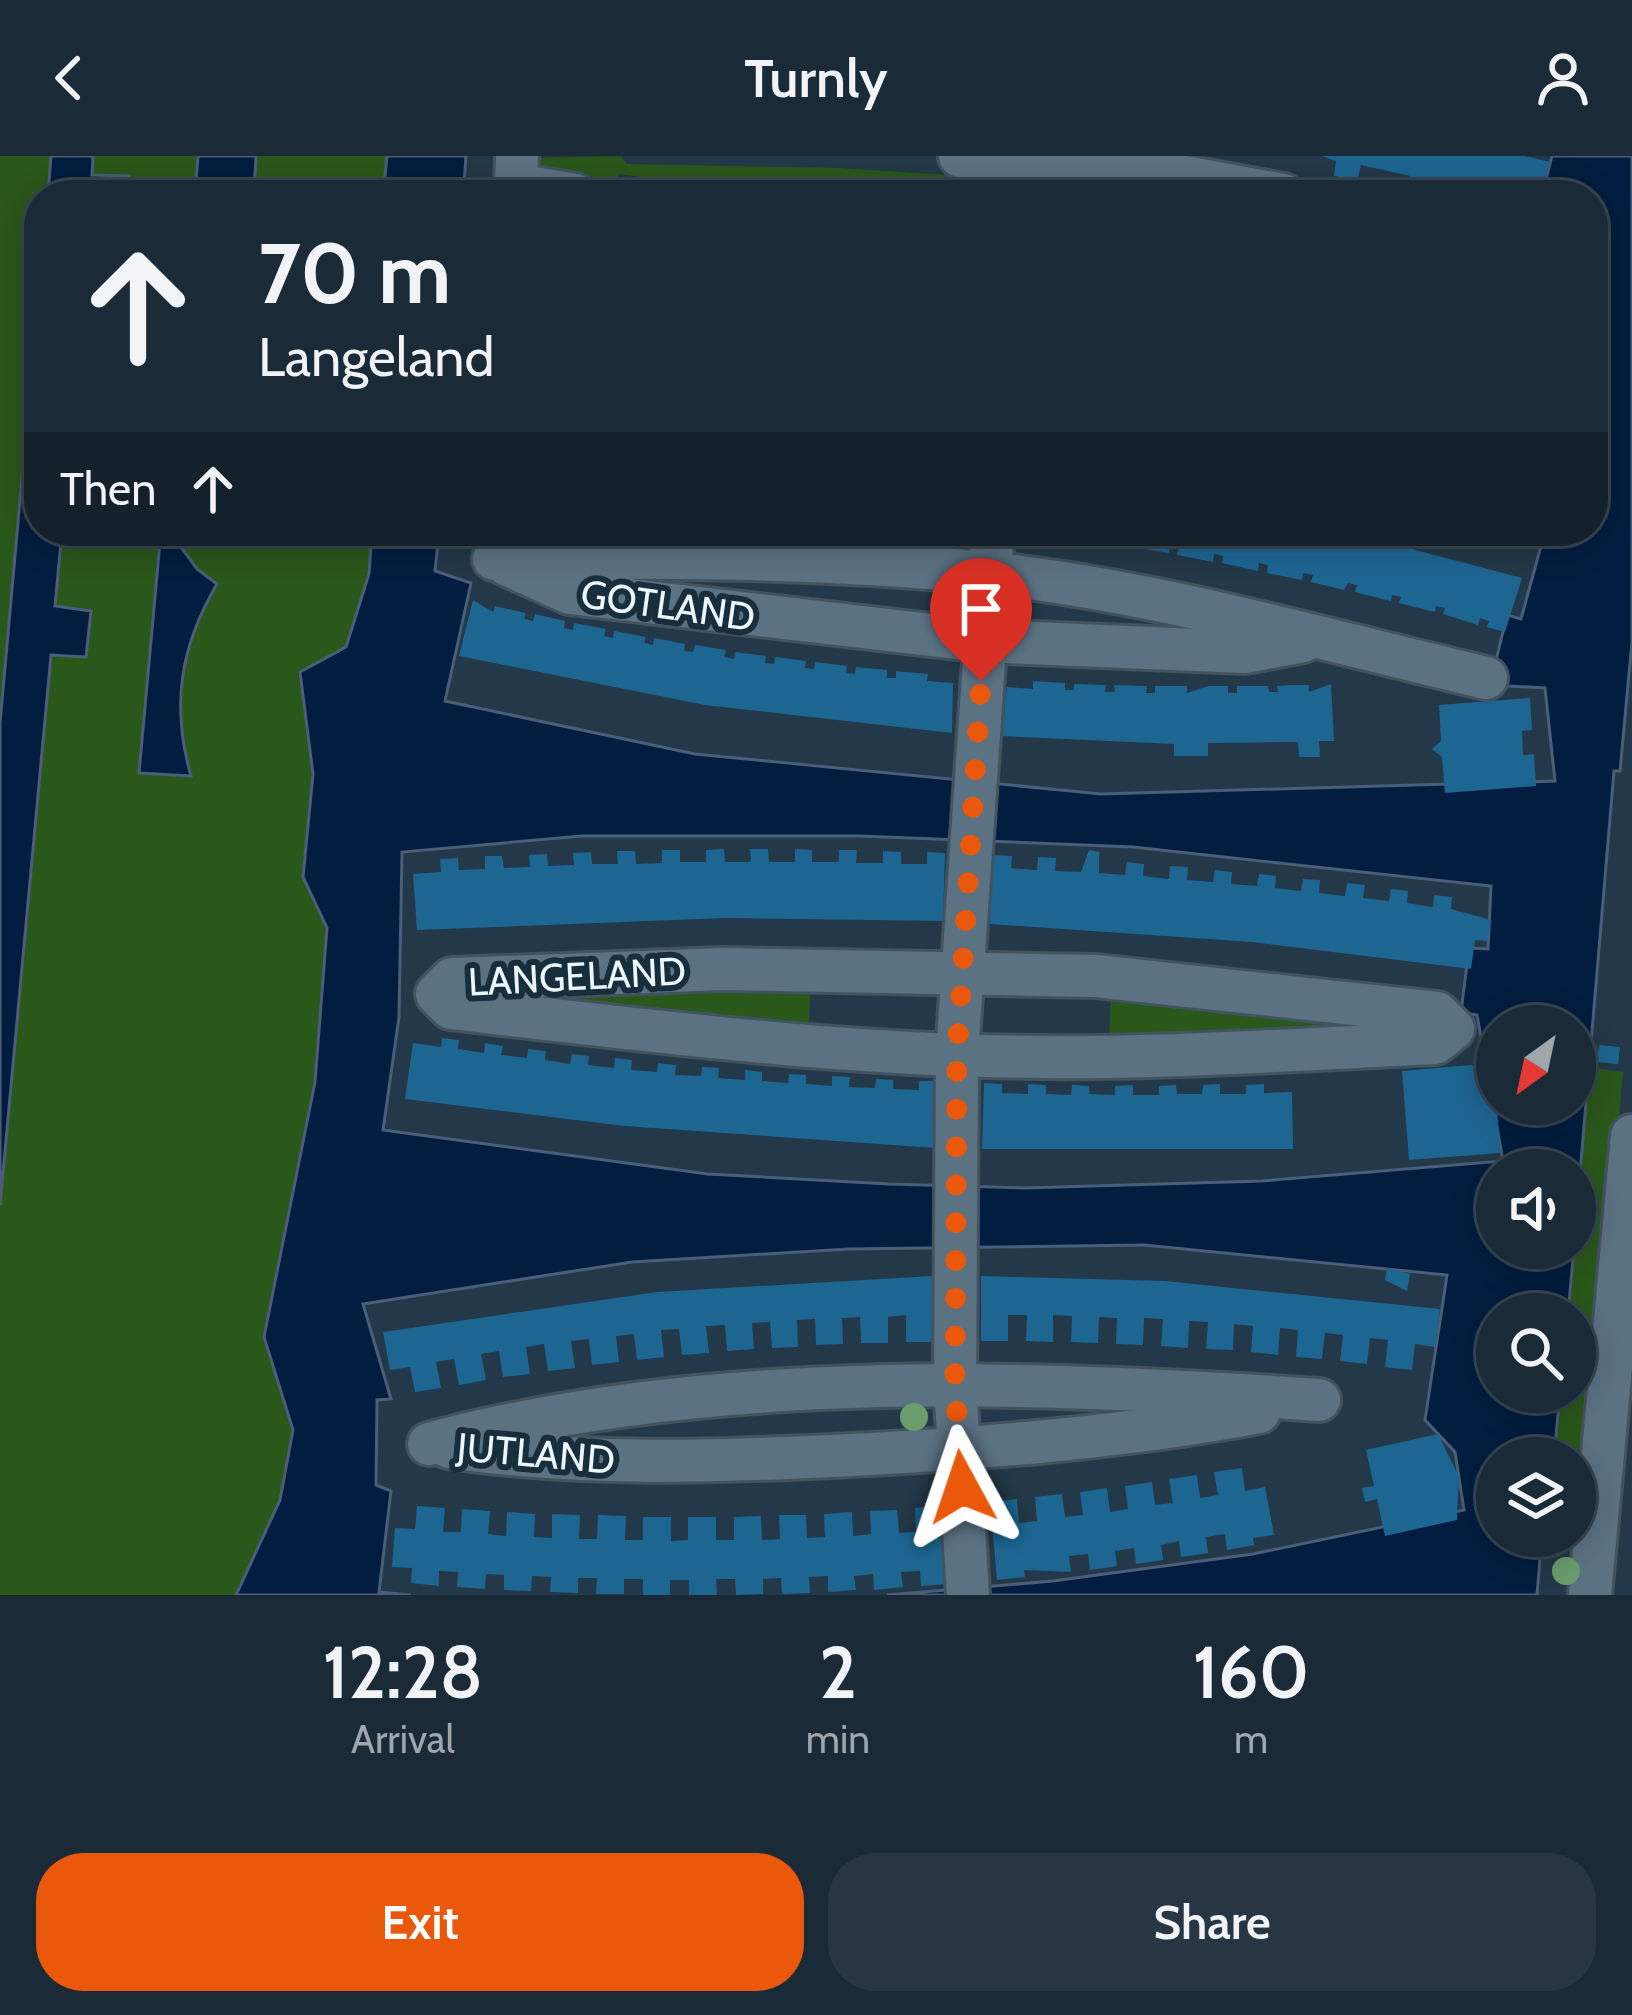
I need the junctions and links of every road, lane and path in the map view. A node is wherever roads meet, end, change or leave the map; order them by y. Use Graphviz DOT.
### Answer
graph roads {
  1 [pos="960,156"];
  2 [pos="1023,171"];
  3 [pos="1201,180"];
  4 [pos="991,546"];
  5 [pos="988,573"];
  6 [pos="1316,639"];
  7 [pos="983,641"];
  8 [pos="1486,678"];
  9 [pos="963,970"];
  10 [pos="957,1054"];
  11 [pos="1632,1136"];
  12 [pos="955,1385"];
  13 [pos="958,1450"];
  14 [pos="1605,1573"];
  15 [pos="968,1579"];
  1 -- 2 [label="street"];
  2 -- 3 [label="street"];
  4 -- 5 [label="street"];
  5 -- 6 [label="street, GOTLAND"];
  5 -- 7 [label="street"];
  5 -- 7 [label="street, GOTLAND"];
  6 -- 7 [label="street, GOTLAND"];
  6 -- 8 [label="street, GOTLAND"];
  7 -- 9 [label="street"];
  9 -- 10 [label="street"];
  9 -- 10 [label="street, LANGELAND"];
  9 -- 10 [label="street, LANGELAND"];
  10 -- 12 [label="street"];
  11 -- 14 [label="street"];
  12 -- 13 [label="street"];
  12 -- 13 [label="street, JUTLAND"];
  12 -- 13 [label="street, JUTLAND"];
  13 -- 15 [label="street"];
}
